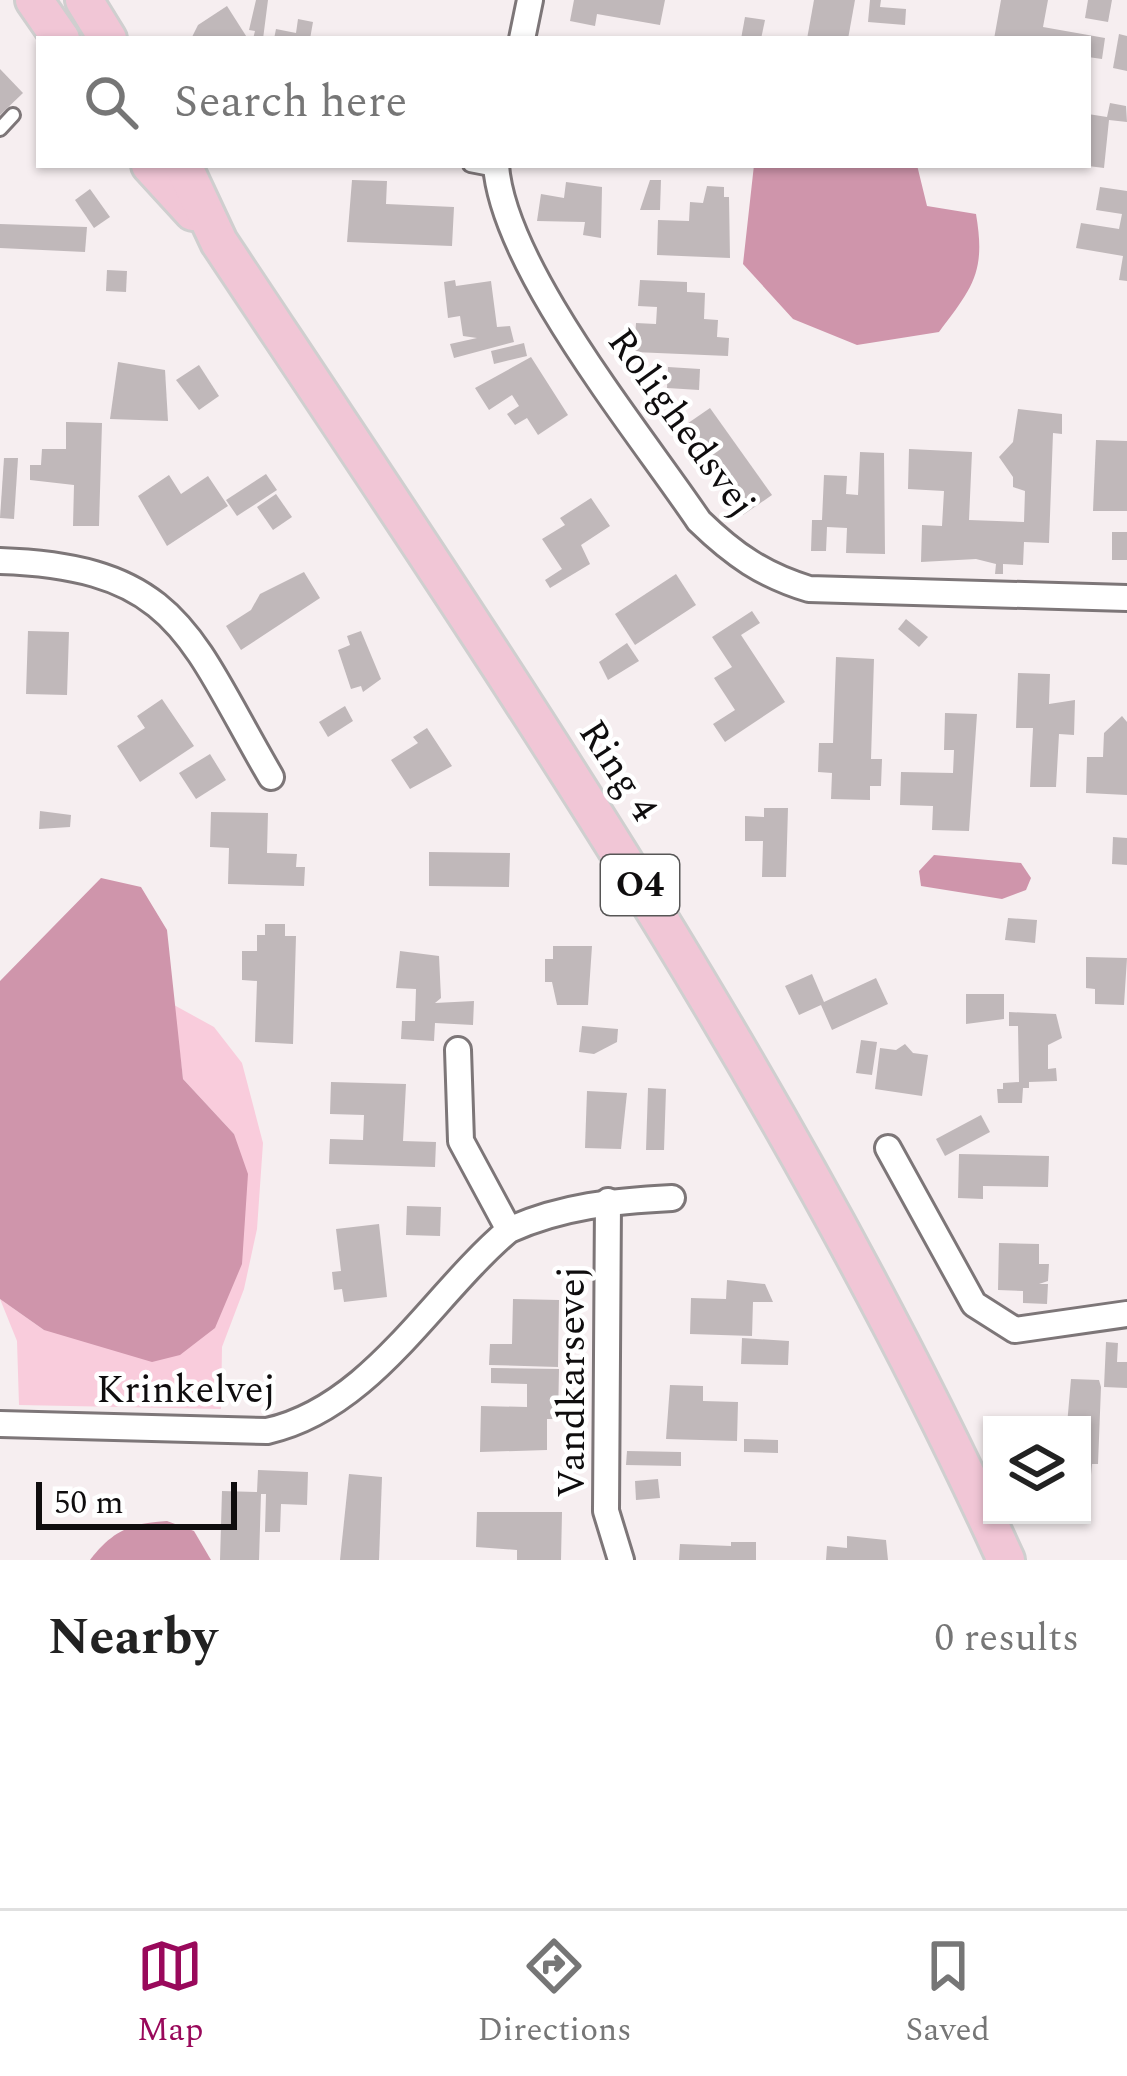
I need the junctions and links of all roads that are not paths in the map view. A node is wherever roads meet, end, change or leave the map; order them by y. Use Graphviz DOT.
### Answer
graph roads {
  1 [pos="34,0"];
  2 [pos="84,0"];
  3 [pos="530,0"];
  4 [pos="59,36"];
  5 [pos="107,36"];
  6 [pos="523,36"];
  7 [pos="13,116"];
  8 [pos="0,129"];
  9 [pos="153,168"];
  10 [pos="184,168"];
  11 [pos="496,168"];
  12 [pos="220,242"];
  13 [pos="0,561"];
  14 [pos="1127,598"];
  15 [pos="272,778"];
  16 [pos="458,1050"];
  17 [pos="888,1148"];
  18 [pos="672,1198"];
  19 [pos="608,1201"];
  20 [pos="509,1230"];
  21 [pos="1127,1314"];
  22 [pos="0,1424"];
  23 [pos="621,1560"];
  24 [pos="1006,1560"];
  1 -- 4 [label="main road"];
  2 -- 5 [label="main road"];
  3 -- 6 [label="street"];
  7 -- 8 [label="lane"];
  9 -- 12 [label="main road, Ring 4 / O4"];
  10 -- 12 [label="main road, Ring 4 / O4"];
  11 -- 14 [label="street, Rolighedsvej"];
  12 -- 24 [label="main road, Ring 4 / O4"];
  13 -- 15 [label="street"];
  16 -- 20 [label="street"];
  17 -- 21 [label="street"];
  18 -- 19 [label="street, Krinkelvej"];
  19 -- 20 [label="street, Krinkelvej"];
  19 -- 23 [label="street, Vandkarsevej"];
  20 -- 22 [label="street, Krinkelvej"];
}
